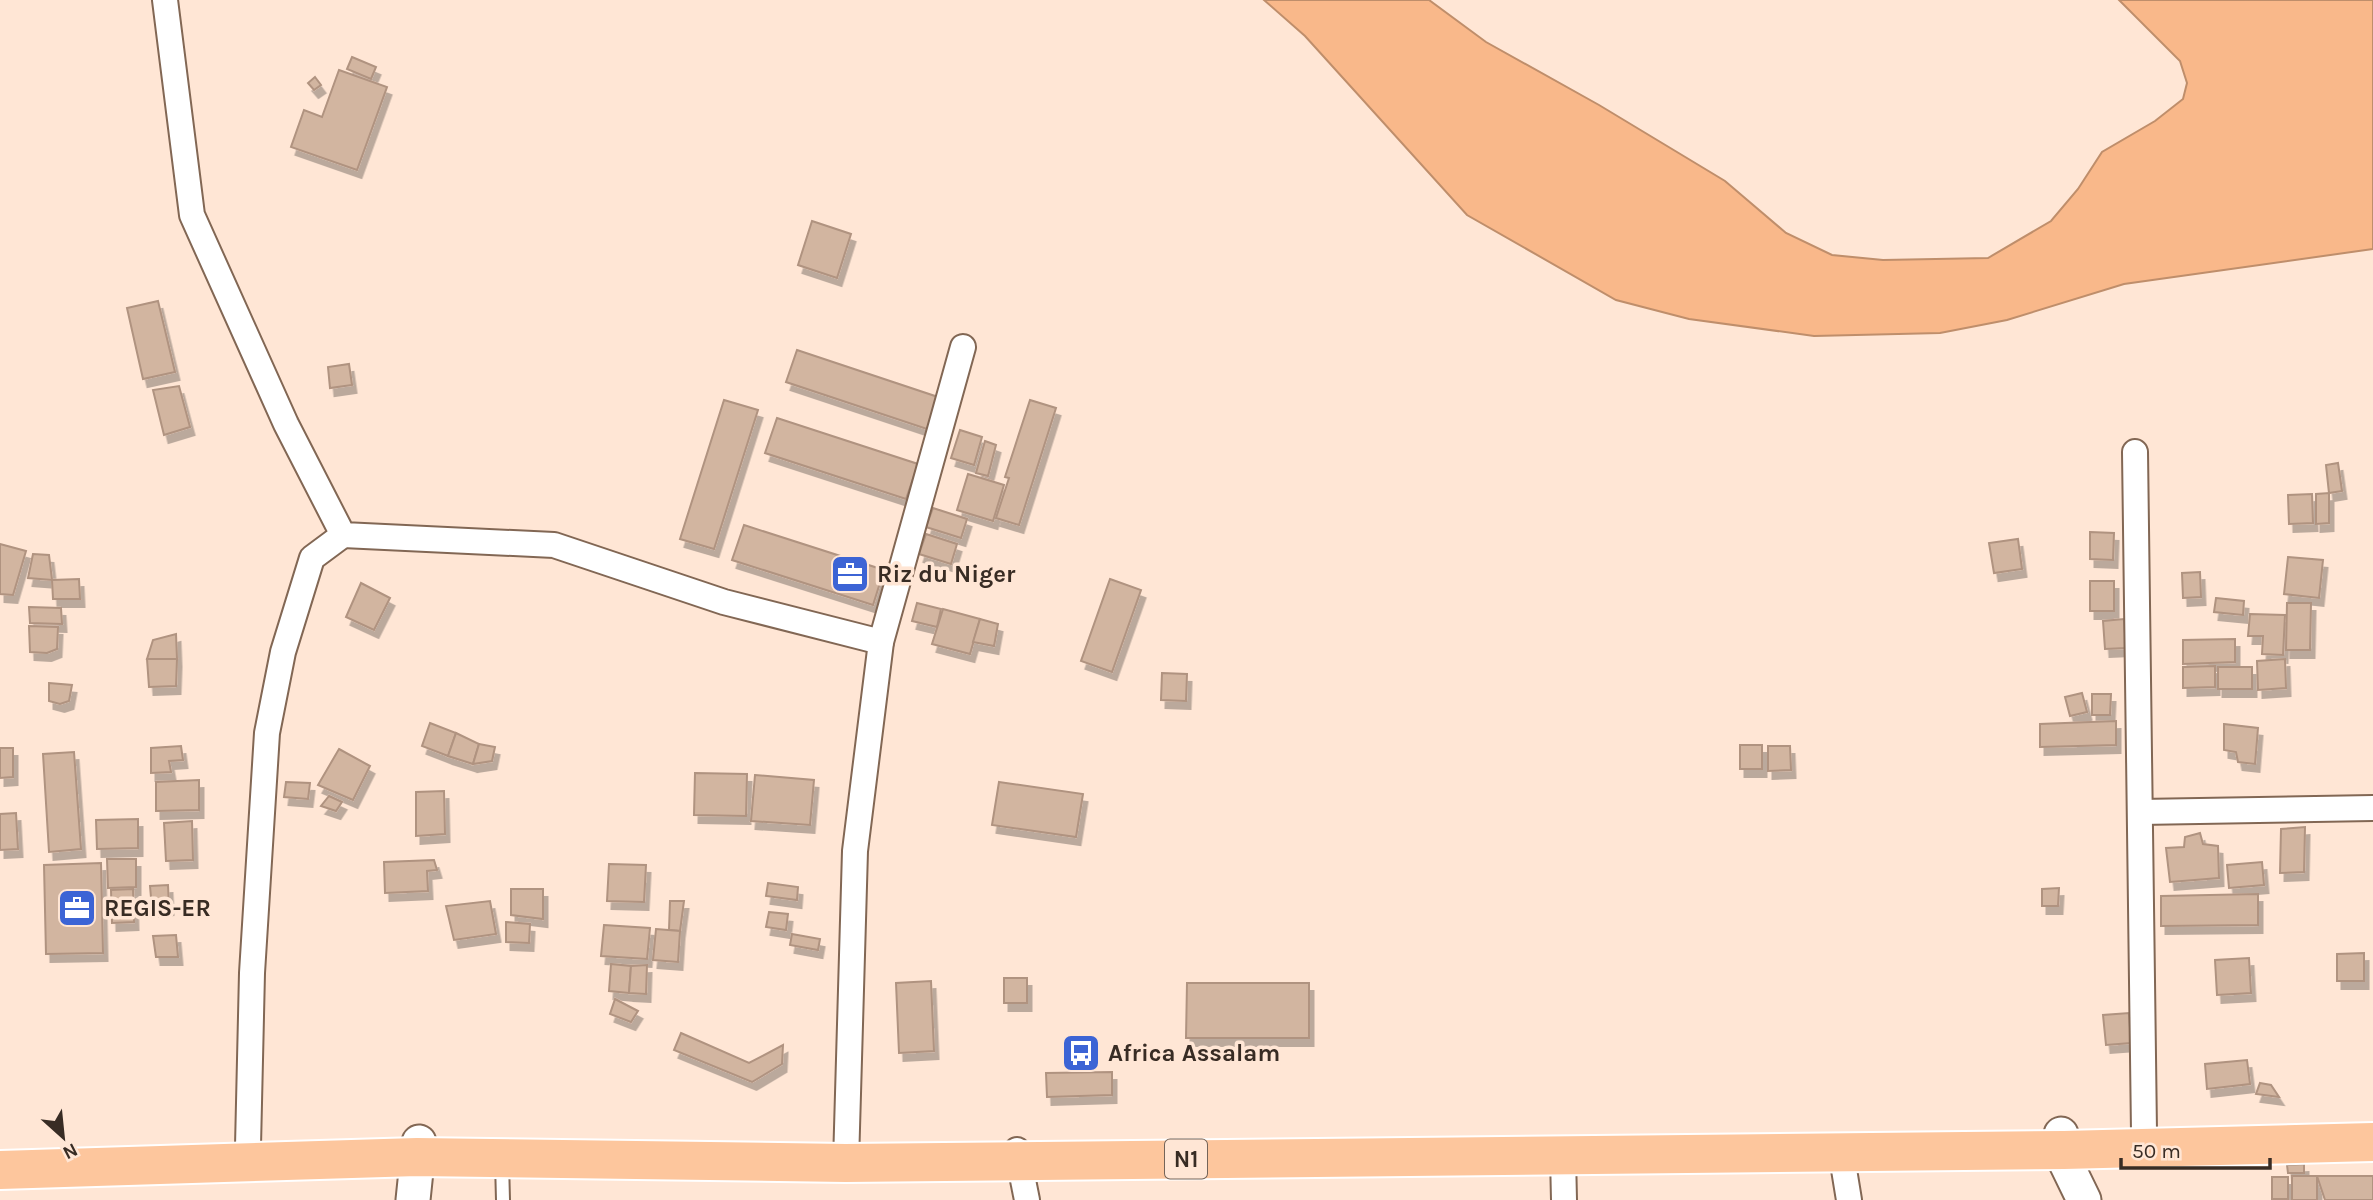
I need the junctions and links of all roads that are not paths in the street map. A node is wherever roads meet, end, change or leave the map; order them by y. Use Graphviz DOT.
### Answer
graph roads {
  1 [pos="165,0"];
  2 [pos="962,347"];
  3 [pos="2135,452"];
  4 [pos="343,536"];
  5 [pos="881,642"];
  6 [pos="2373,808"];
  7 [pos="2140,813"];
  8 [pos="2373,1127"];
  9 [pos="2144,1132"];
  10 [pos="2062,1142"];
  11 [pos="2373,1142"];
  12 [pos="248,1146"];
  13 [pos="0,1148"];
  14 [pos="418,1149"];
  15 [pos="1842,1151"];
  16 [pos="1017,1153"];
  17 [pos="846,1155"];
  18 [pos="1563,1156"];
  19 [pos="502,1158"];
  20 [pos="0,1170"];
  21 [pos="413,1200"];
  22 [pos="503,1200"];
  23 [pos="1027,1200"];
  24 [pos="1564,1200"];
  25 [pos="1849,1200"];
  26 [pos="2084,1200"];
  1 -- 4 [label="street"];
  2 -- 5 [label="street"];
  3 -- 7 [label="street"];
  4 -- 5 [label="street"];
  4 -- 12 [label="street"];
  5 -- 17 [label="street"];
  6 -- 7 [label="street"];
  7 -- 9 [label="street"];
  8 -- 9 [label="main road, N1"];
  9 -- 10 [label="main road, N1"];
  10 -- 11 [label="main road, N1"];
  10 -- 15 [label="main road, N1"];
  10 -- 16 [label="main road, N1"];
  10 -- 26 [label="street"];
  12 -- 13 [label="main road, N1"];
  12 -- 14 [label="main road, N1"];
  14 -- 17 [label="main road, N1"];
  14 -- 19 [label="main road, N1"];
  14 -- 20 [label="main road, N1"];
  14 -- 21 [label="street"];
  15 -- 18 [label="main road, N1"];
  15 -- 25 [label="street"];
  16 -- 17 [label="main road, N1"];
  16 -- 18 [label="main road, N1"];
  16 -- 23 [label="street"];
  17 -- 19 [label="main road, N1"];
  18 -- 24 [label="street"];
  19 -- 22 [label="lane"];
}
